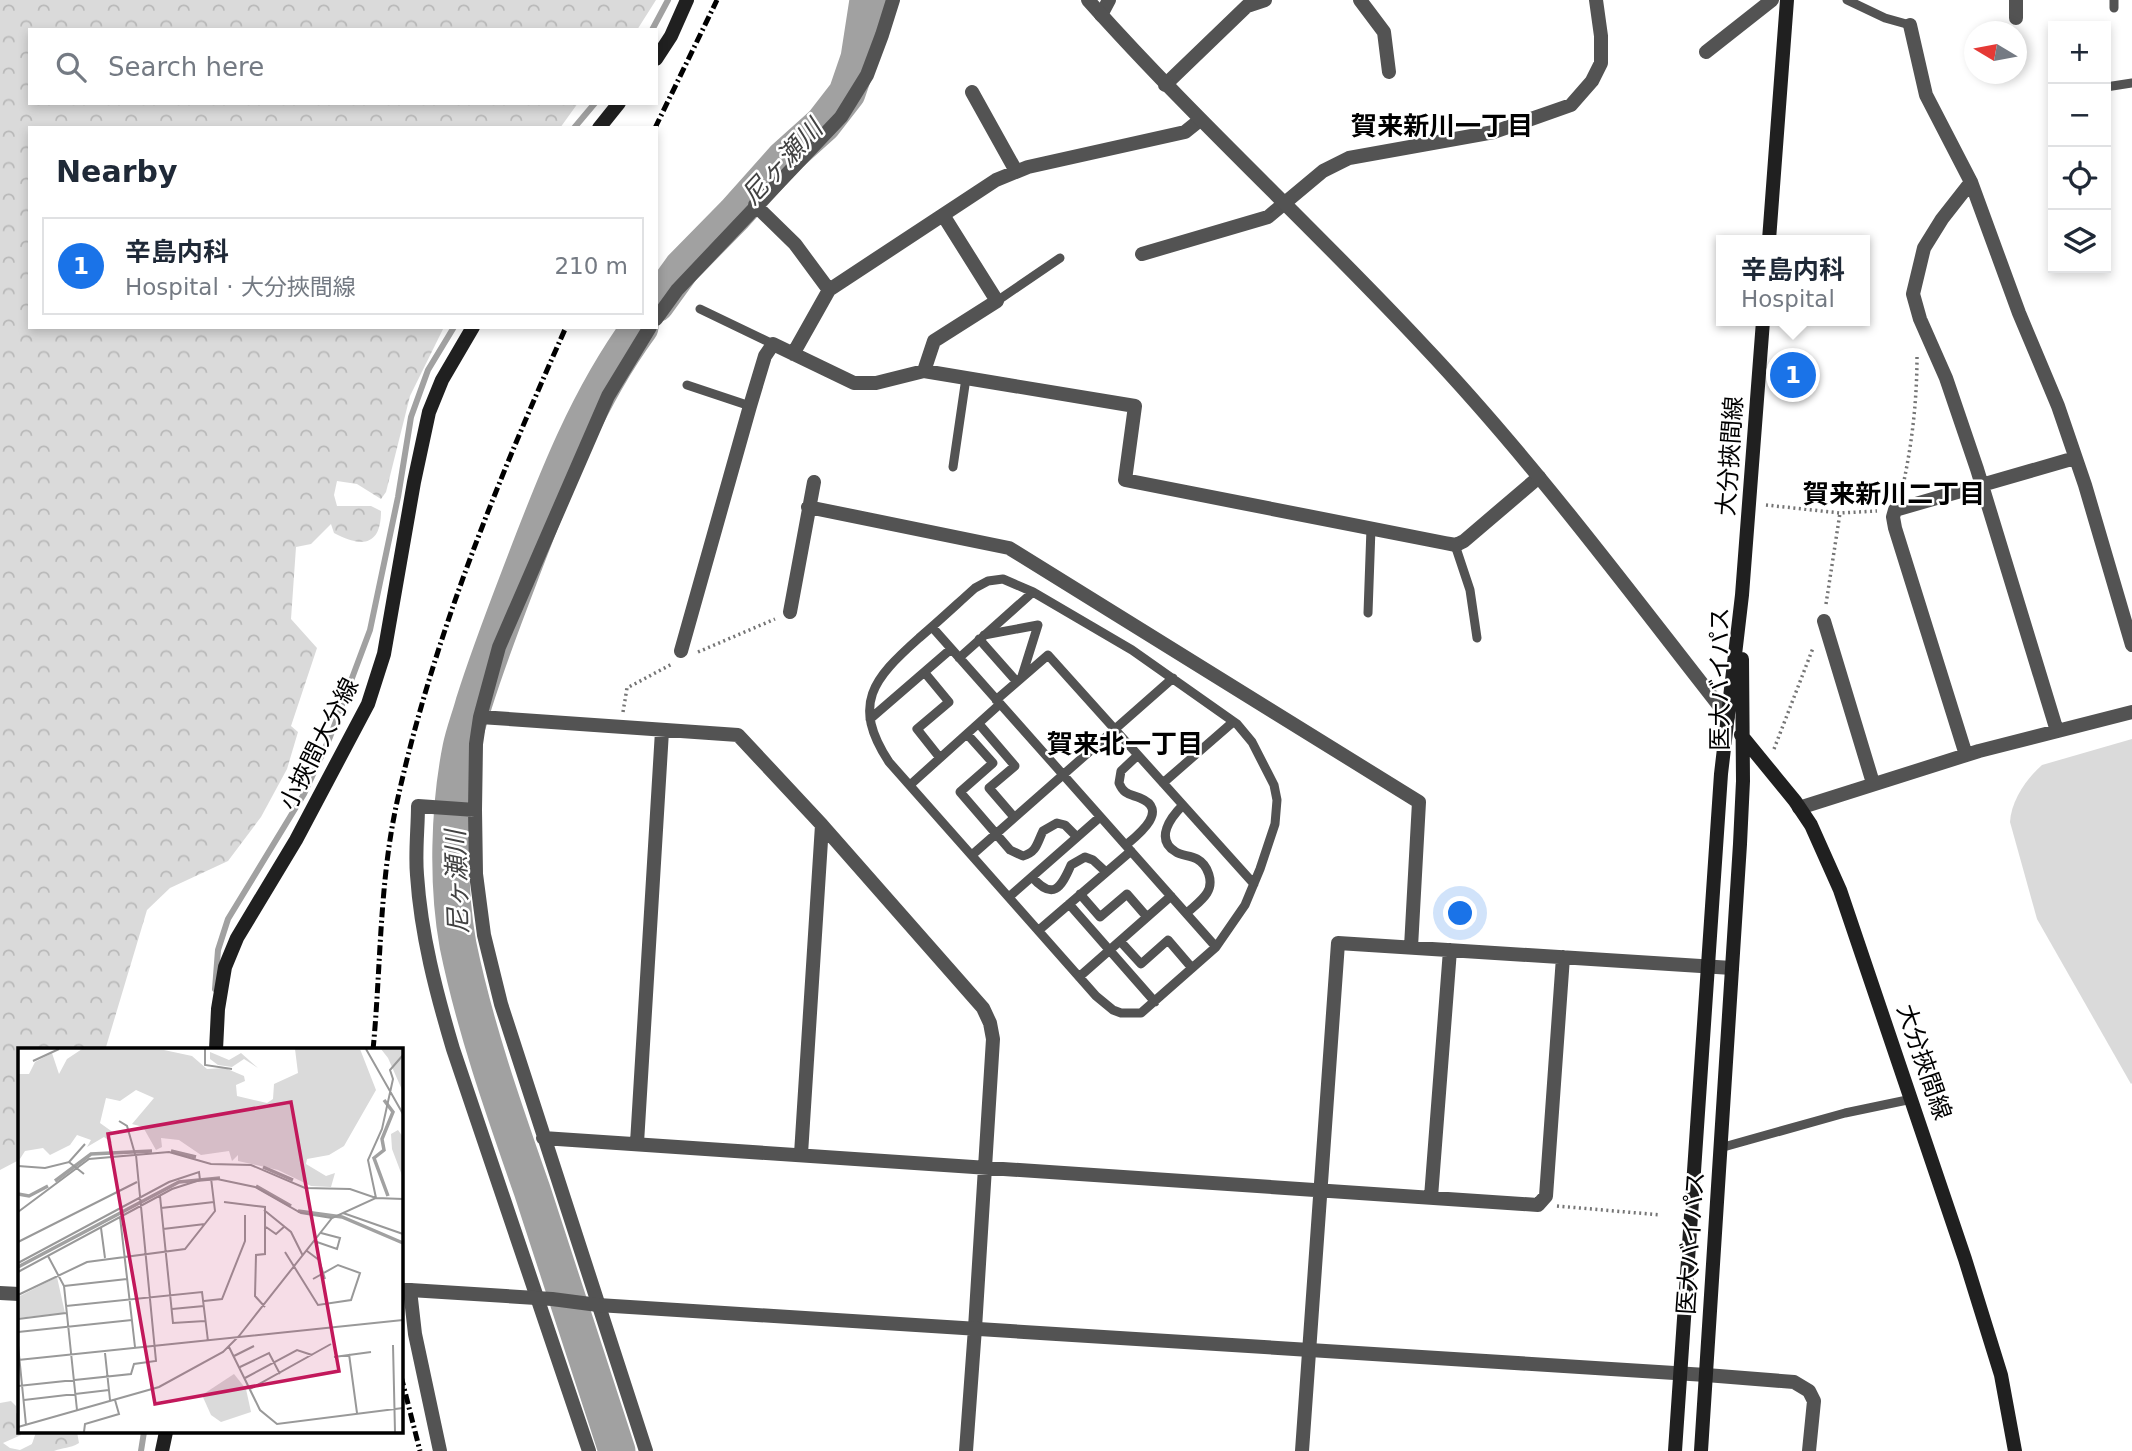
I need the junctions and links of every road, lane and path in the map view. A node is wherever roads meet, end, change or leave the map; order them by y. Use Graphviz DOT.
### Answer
graph roads {
  1 [pos="687,0"];
  2 [pos="892,0"];
  3 [pos="1088,0"];
  4 [pos="1109,0"];
  5 [pos="1265,0"];
  6 [pos="1360,0"];
  7 [pos="1596,0"];
  8 [pos="1772,0"];
  9 [pos="1787,0"];
  10 [pos="1847,0"];
  11 [pos="2016,0"];
  12 [pos="1101,15"];
  13 [pos="2016,18"];
  14 [pos="1910,26"];
  15 [pos="1706,52"];
  16 [pos="658,56"];
  17 [pos="1389,72"];
  18 [pos="2132,83"];
  19 [pos="1165,85"];
  20 [pos="2111,86"];
  21 [pos="972,92"];
  22 [pos="617,105"];
  23 [pos="1200,120"];
  24 [pos="601,126"];
  25 [pos="1016,171"];
  26 [pos="1971,182"];
  27 [pos="1285,204"];
  28 [pos="755,205"];
  29 [pos="943,215"];
  30 [pos="1769,235"];
  31 [pos="1142,254"];
  32 [pos="1060,258"];
  33 [pos="829,290"];
  34 [pos="997,301"];
  35 [pos="700,309"];
  36 [pos="658,316"];
  37 [pos="1763,326"];
  38 [pos="472,329"];
  39 [pos="649,329"];
  40 [pos="772,344"];
  41 [pos="793,354"];
  42 [pos="1917,354"];
  43 [pos="925,371"];
  44 [pos="966,378"];
  45 [pos="687,385"];
  46 [pos="750,407"];
  47 [pos="2076,458"];
  48 [pos="953,467"];
  49 [pos="1539,477"];
  50 [pos="814,482"];
  51 [pos="1981,486"];
  52 [pos="1762,504"];
  53 [pos="808,507"];
  54 [pos="1895,510"];
  55 [pos="1371,528"];
  56 [pos="1455,545"];
  57 [pos="1034,592"];
  58 [pos="1742,595"];
  59 [pos="790,612"];
  60 [pos="1368,613"];
  61 [pos="1824,621"];
  62 [pos="932,627"];
  63 [pos="982,637"];
  64 [pos="1477,638"];
  65 [pos="2132,645"];
  66 [pos="951,649"];
  67 [pos="681,651"];
  68 [pos="959,657"];
  69 [pos="925,673"];
  70 [pos="1172,678"];
  71 [pos="1020,680"];
  72 [pos="998,702"];
  73 [pos="2132,712"];
  74 [pos="480,717"];
  75 [pos="1728,717"];
  76 [pos="870,719"];
  77 [pos="1233,722"];
  78 [pos="979,723"];
  79 [pos="1115,729"];
  80 [pos="662,731"];
  81 [pos="2057,731"];
  82 [pos="967,734"];
  83 [pos="1743,736"];
  84 [pos="1138,755"];
  85 [pos="1966,755"];
  86 [pos="940,758"];
  87 [pos="1062,775"];
  88 [pos="1163,783"];
  89 [pos="1873,783"];
  90 [pos="909,785"];
  91 [pos="1183,805"];
  92 [pos="1799,808"];
  93 [pos="468,809"];
  94 [pos="1014,817"];
  95 [pos="1101,817"];
  96 [pos="822,825"];
  97 [pos="995,834"];
  98 [pos="1077,837"];
  99 [pos="1128,848"];
  100 [pos="971,855"];
  101 [pos="1106,872"];
  102 [pos="1032,877"];
  103 [pos="1254,884"];
  104 [pos="1080,894"];
  105 [pos="1171,896"];
  106 [pos="1009,897"];
  107 [pos="1069,904"];
  108 [pos="1187,913"];
  109 [pos="1147,917"];
  110 [pos="1039,930"];
  111 [pos="1121,941"];
  112 [pos="1216,947"];
  113 [pos="1411,947"];
  114 [pos="1450,950"];
  115 [pos="1109,951"];
  116 [pos="1563,957"];
  117 [pos="1707,966"];
  118 [pos="1192,968"];
  119 [pos="1732,968"];
  120 [pos="1079,977"];
  121 [pos="1155,1002"];
  122 [pos="216,1048"];
  123 [pos="1912,1099"];
  124 [pos="543,1138"];
  125 [pos="637,1143"];
  126 [pos="1720,1148"];
  127 [pos="801,1154"];
  128 [pos="986,1167"];
  129 [pos="1321,1190"];
  130 [pos="1431,1197"];
  131 [pos="1538,1205"];
  132 [pos="1661,1215"];
  133 [pos="405,1290"];
  134 [pos="0,1293"];
  135 [pos="18,1294"];
  136 [pos="545,1299"];
  137 [pos="594,1304"];
  138 [pos="975,1328"];
  139 [pos="1309,1350"];
  140 [pos="1680,1374"];
  141 [pos="1706,1375"];
  142 [pos="440,1451"];
  143 [pos="589,1451"];
  144 [pos="646,1451"];
  145 [pos="966,1451"];
  146 [pos="1302,1451"];
  147 [pos="1675,1451"];
  148 [pos="1701,1451"];
  149 [pos="1809,1451"];
  150 [pos="2015,1451"];
  1 -- 16 [label="main road"];
  2 -- 28 [label="street"];
  3 -- 12 [label="street"];
  4 -- 12 [label="street"];
  5 -- 19 [label="street"];
  6 -- 17 [label="street"];
  7 -- 27 [label="street"];
  8 -- 15 [label="street"];
  9 -- 30 [label="main road"];
  10 -- 14 [label="lane"];
  11 -- 13 [label="street"];
  12 -- 19 [label="street"];
  14 -- 26 [label="street"];
  18 -- 20 [label="lane"];
  19 -- 23 [label="street"];
  21 -- 25 [label="street"];
  22 -- 24 [label="main road"];
  23 -- 25 [label="street"];
  23 -- 27 [label="street"];
  25 -- 29 [label="street"];
  26 -- 47 [label="street"];
  26 -- 51 [label="street"];
  27 -- 31 [label="street"];
  27 -- 49 [label="street"];
  28 -- 33 [label="street"];
  28 -- 36 [label="street"];
  29 -- 33 [label="street"];
  29 -- 34 [label="street"];
  32 -- 34 [label="lane"];
  33 -- 41 [label="street"];
  34 -- 43 [label="street"];
  35 -- 40 [label="lane"];
  37 -- 58 [label="main road, 大分挾間線"];
  38 -- 122 [label="main road, 小挾間大分線"];
  39 -- 74 [label="street"];
  40 -- 41 [label="street"];
  40 -- 46 [label="street"];
  41 -- 43 [label="street"];
  42 -- 54 [label="path"];
  43 -- 44 [label="street"];
  44 -- 48 [label="lane"];
  44 -- 55 [label="street"];
  45 -- 46 [label="lane"];
  46 -- 67 [label="street"];
  47 -- 51 [label="street"];
  47 -- 65 [label="street"];
  49 -- 56 [label="street"];
  49 -- 75 [label="street"];
  50 -- 53 [label="street"];
  51 -- 54 [label="street"];
  51 -- 81 [label="street"];
  52 -- 54 [label="path"];
  53 -- 59 [label="street"];
  53 -- 113 [label="street"];
  54 -- 85 [label="street"];
  55 -- 56 [label="street"];
  55 -- 60 [label="lane"];
  56 -- 64 [label="lane"];
  57 -- 62 [label="lane"];
  57 -- 63 [label="lane"];
  57 -- 70 [label="lane"];
  58 -- 75 [label="main road, 医大バイパス"];
  58 -- 83 [label="main road, 医大バイパス"];
  61 -- 89 [label="street"];
  62 -- 66 [label="lane"];
  62 -- 76 [label="lane"];
  63 -- 68 [label="lane"];
  63 -- 71 [label="lane"];
  63 -- 71 [label="lane"];
  66 -- 68 [label="lane"];
  66 -- 69 [label="lane"];
  68 -- 72 [label="lane"];
  69 -- 76 [label="lane"];
  69 -- 86 [label="lane"];
  70 -- 77 [label="lane"];
  70 -- 79 [label="lane"];
  71 -- 72 [label="lane"];
  71 -- 79 [label="lane"];
  72 -- 78 [label="lane"];
  72 -- 87 [label="lane"];
  73 -- 81 [label="street"];
  74 -- 80 [label="street"];
  74 -- 93 [label="street"];
  75 -- 83 [label="main road, 大分挾間線"];
  75 -- 117 [label="main road, 医大バイパス"];
  76 -- 90 [label="lane"];
  77 -- 88 [label="lane"];
  77 -- 103 [label="lane"];
  78 -- 82 [label="lane"];
  78 -- 94 [label="lane"];
  79 -- 84 [label="lane"];
  79 -- 87 [label="lane"];
  80 -- 96 [label="street"];
  80 -- 125 [label="street"];
  81 -- 85 [label="street"];
  82 -- 86 [label="lane"];
  82 -- 97 [label="lane"];
  83 -- 92 [label="main road, 大分挾間線"];
  83 -- 119 [label="main road, 医大バイパス"];
  84 -- 88 [label="lane"];
  84 -- 99 [label="lane"];
  85 -- 89 [label="street"];
  86 -- 90 [label="lane"];
  87 -- 94 [label="lane"];
  87 -- 95 [label="lane"];
  88 -- 91 [label="lane"];
  89 -- 92 [label="street"];
  90 -- 100 [label="lane"];
  91 -- 103 [label="lane"];
  91 -- 108 [label="lane"];
  92 -- 123 [label="main road, 大分挾間線"];
  93 -- 124 [label="street"];
  93 -- 136 [label="street"];
  94 -- 97 [label="lane"];
  95 -- 98 [label="lane"];
  95 -- 99 [label="lane"];
  96 -- 127 [label="street"];
  96 -- 128 [label="street"];
  97 -- 98 [label="lane"];
  97 -- 100 [label="lane"];
  98 -- 102 [label="lane"];
  99 -- 101 [label="lane"];
  99 -- 105 [label="lane"];
  100 -- 106 [label="lane"];
  101 -- 102 [label="lane"];
  101 -- 104 [label="lane"];
  102 -- 106 [label="lane"];
  103 -- 112 [label="lane"];
  104 -- 107 [label="lane"];
  104 -- 109 [label="lane"];
  105 -- 108 [label="lane"];
  105 -- 109 [label="lane"];
  106 -- 110 [label="lane"];
  107 -- 110 [label="lane"];
  107 -- 115 [label="lane"];
  108 -- 112 [label="lane"];
  109 -- 111 [label="lane"];
  110 -- 120 [label="lane"];
  111 -- 115 [label="lane"];
  111 -- 118 [label="lane"];
  112 -- 118 [label="lane"];
  113 -- 114 [label="street"];
  113 -- 129 [label="street"];
  114 -- 116 [label="street"];
  114 -- 130 [label="street"];
  115 -- 120 [label="lane"];
  115 -- 121 [label="lane"];
  116 -- 117 [label="street"];
  116 -- 131 [label="street"];
  117 -- 119 [label="street"];
  117 -- 140 [label="main road, 医大バイパス"];
  118 -- 121 [label="lane"];
  119 -- 126 [label="main road, 医大バイパス"];
  120 -- 121 [label="lane"];
  123 -- 126 [label="lane"];
  123 -- 150 [label="main road, 大分挾間線"];
  124 -- 125 [label="street"];
  124 -- 137 [label="street"];
  125 -- 127 [label="street"];
  126 -- 141 [label="main road, 医大バイパス"];
  127 -- 128 [label="street"];
  128 -- 129 [label="street"];
  128 -- 138 [label="street"];
  129 -- 130 [label="street"];
  129 -- 139 [label="street"];
  130 -- 131 [label="street"];
  131 -- 132 [label="path"];
  133 -- 136 [label="street"];
  133 -- 142 [label="street"];
  134 -- 135 [label="street"];
  136 -- 137 [label="street"];
  136 -- 143 [label="street"];
  137 -- 138 [label="street"];
  137 -- 144 [label="street"];
  138 -- 139 [label="street"];
  138 -- 145 [label="street"];
  139 -- 140 [label="street"];
  139 -- 146 [label="street"];
  140 -- 141 [label="street"];
  140 -- 147 [label="main road, 医大バイパス"];
  141 -- 148 [label="main road, 医大バイパス"];
  141 -- 149 [label="street"];
}
